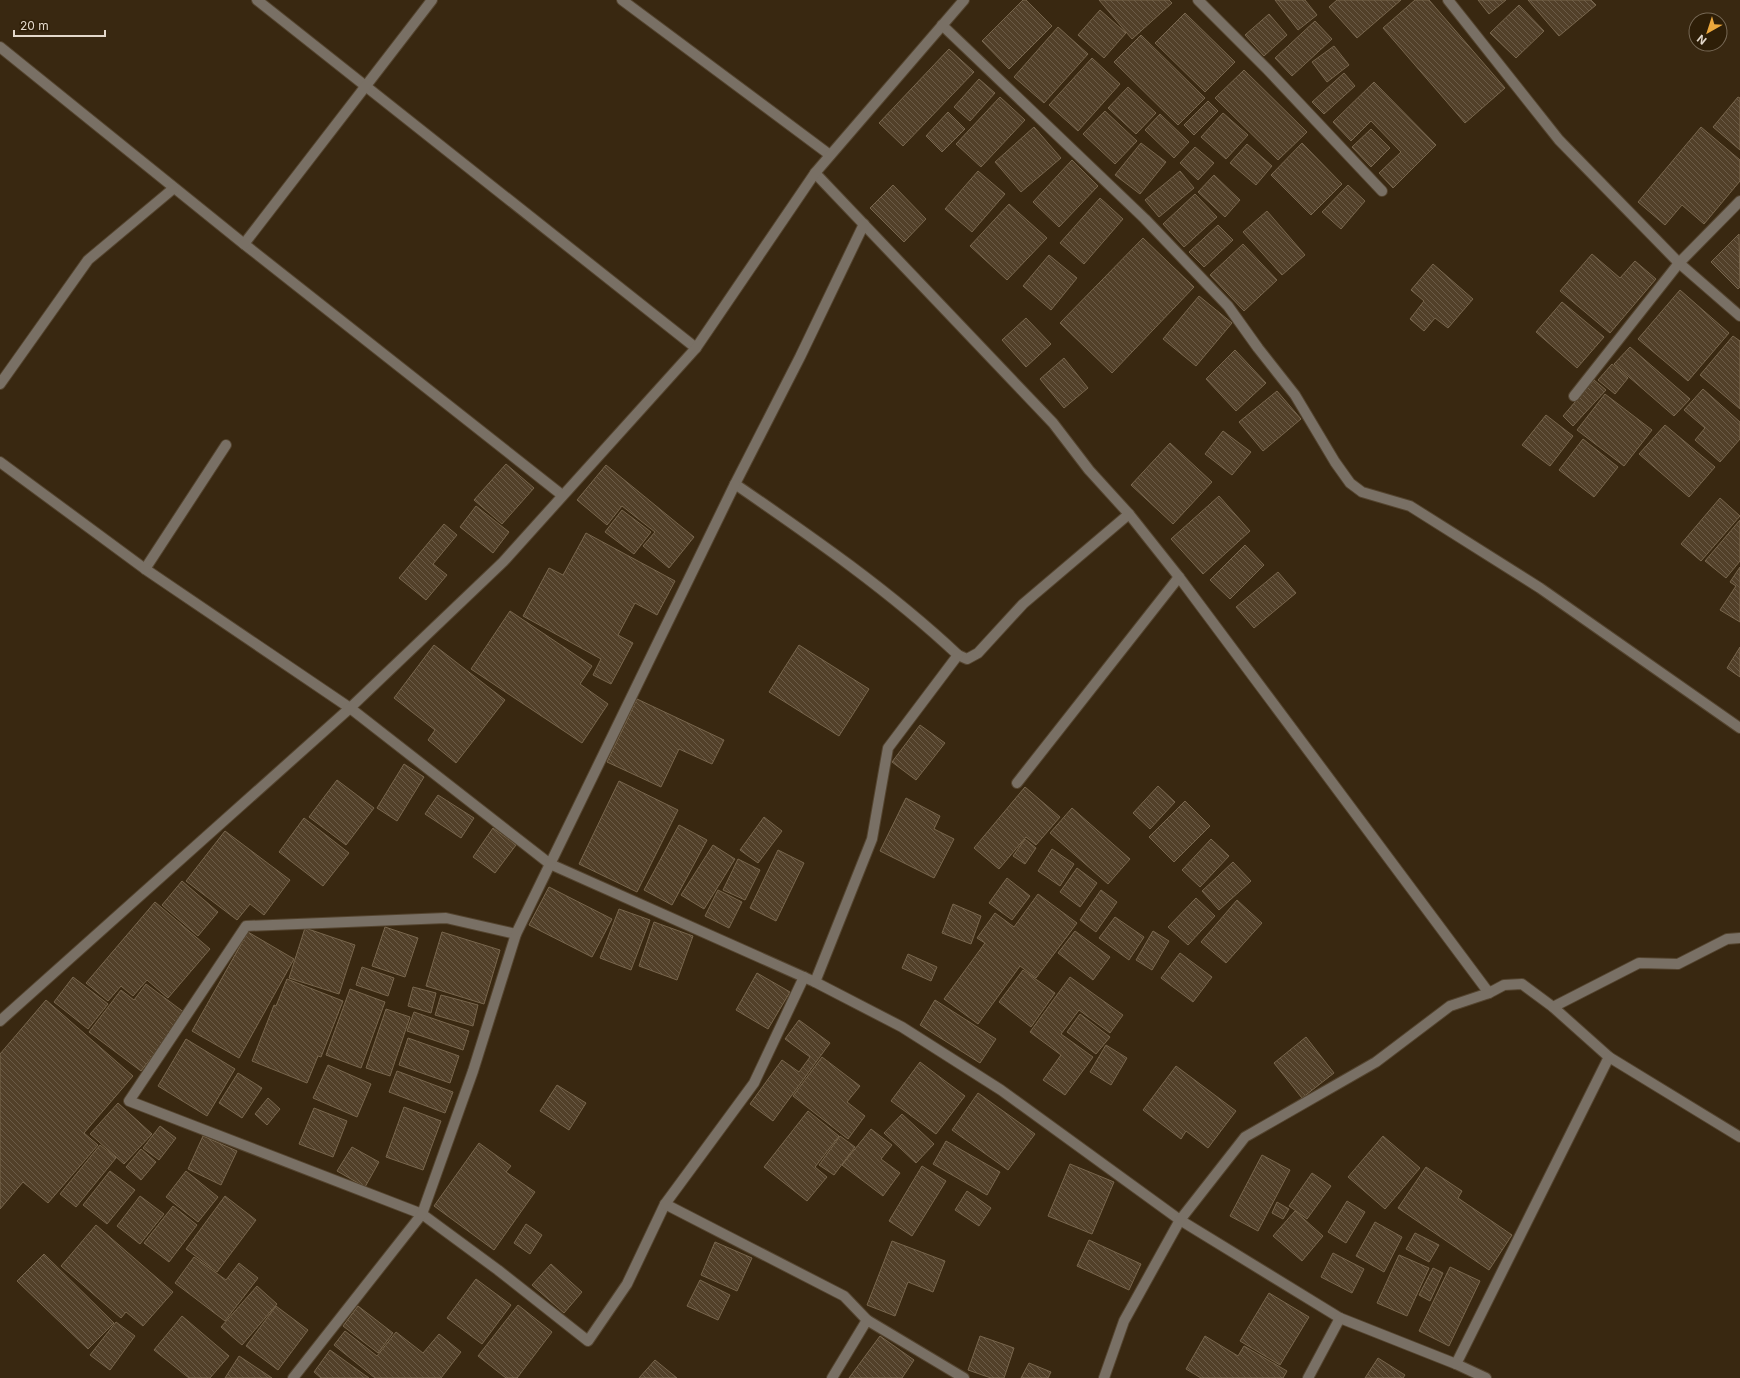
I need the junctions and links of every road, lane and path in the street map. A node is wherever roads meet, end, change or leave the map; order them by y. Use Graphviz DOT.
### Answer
graph roads {
  1 [pos="256,0"];
  2 [pos="432,0"];
  3 [pos="622,0"];
  4 [pos="964,0"];
  5 [pos="1198,0"];
  6 [pos="1448,0"];
  7 [pos="942,25"];
  8 [pos="0,48"];
  9 [pos="364,87"];
  10 [pos="830,155"];
  11 [pos="815,172"];
  12 [pos="174,188"];
  13 [pos="1382,191"];
  14 [pos="1740,201"];
  15 [pos="864,224"];
  16 [pos="244,244"];
  17 [pos="1679,263"];
  18 [pos="1740,316"];
  19 [pos="696,348"];
  20 [pos="0,384"];
  21 [pos="1574,396"];
  22 [pos="226,445"];
  23 [pos="0,462"];
  24 [pos="735,484"];
  25 [pos="562,495"];
  26 [pos="1129,514"];
  27 [pos="145,569"];
  28 [pos="1179,577"];
  29 [pos="958,655"];
  30 [pos="350,708"];
  31 [pos="1740,728"];
  32 [pos="1017,783"];
  33 [pos="550,864"];
  34 [pos="516,934"];
  35 [pos="1740,938"];
  36 [pos="804,977"];
  37 [pos="815,982"];
  38 [pos="1489,992"];
  39 [pos="1553,1007"];
  40 [pos="0,1021"];
  41 [pos="1609,1057"];
  42 [pos="1740,1137"];
  43 [pos="665,1204"];
  44 [pos="422,1214"];
  45 [pos="1180,1220"];
  46 [pos="1340,1318"];
  47 [pos="867,1320"];
  48 [pos="1456,1364"];
  49 [pos="293,1378"];
  50 [pos="832,1378"];
  51 [pos="964,1378"];
  52 [pos="1104,1378"];
  53 [pos="1308,1378"];
  54 [pos="1486,1378"];
  1 -- 9 [label="street"];
  2 -- 9 [label="street"];
  3 -- 10 [label="street"];
  4 -- 7 [label="street"];
  5 -- 13 [label="street"];
  6 -- 17 [label="street"];
  7 -- 10 [label="street"];
  7 -- 31 [label="street"];
  8 -- 12 [label="street"];
  9 -- 16 [label="street"];
  9 -- 19 [label="street"];
  10 -- 11 [label="street"];
  11 -- 15 [label="street"];
  11 -- 19 [label="street"];
  12 -- 16 [label="street"];
  12 -- 20 [label="street"];
  14 -- 17 [label="street"];
  15 -- 24 [label="street"];
  15 -- 26 [label="street"];
  16 -- 25 [label="street"];
  17 -- 18 [label="street"];
  17 -- 21 [label="street"];
  19 -- 25 [label="street"];
  22 -- 27 [label="street"];
  23 -- 27 [label="street"];
  24 -- 29 [label="street"];
  24 -- 33 [label="street"];
  25 -- 30 [label="street"];
  26 -- 28 [label="street"];
  26 -- 29 [label="street"];
  27 -- 30 [label="street"];
  28 -- 32 [label="street"];
  28 -- 38 [label="street"];
  29 -- 37 [label="street"];
  30 -- 33 [label="street"];
  30 -- 40 [label="street"];
  33 -- 34 [label="street"];
  33 -- 36 [label="street"];
  34 -- 44 [label="street"];
  34 -- 44 [label="street"];
  35 -- 39 [label="street"];
  36 -- 37 [label="street"];
  36 -- 43 [label="street"];
  37 -- 45 [label="street"];
  38 -- 39 [label="street"];
  38 -- 45 [label="street"];
  39 -- 41 [label="street"];
  41 -- 42 [label="street"];
  41 -- 48 [label="street"];
  43 -- 44 [label="street"];
  43 -- 47 [label="street"];
  44 -- 49 [label="street"];
  45 -- 46 [label="street"];
  45 -- 52 [label="street"];
  46 -- 48 [label="street"];
  46 -- 53 [label="street"];
  47 -- 50 [label="street"];
  47 -- 51 [label="street"];
  48 -- 54 [label="street"];
}
